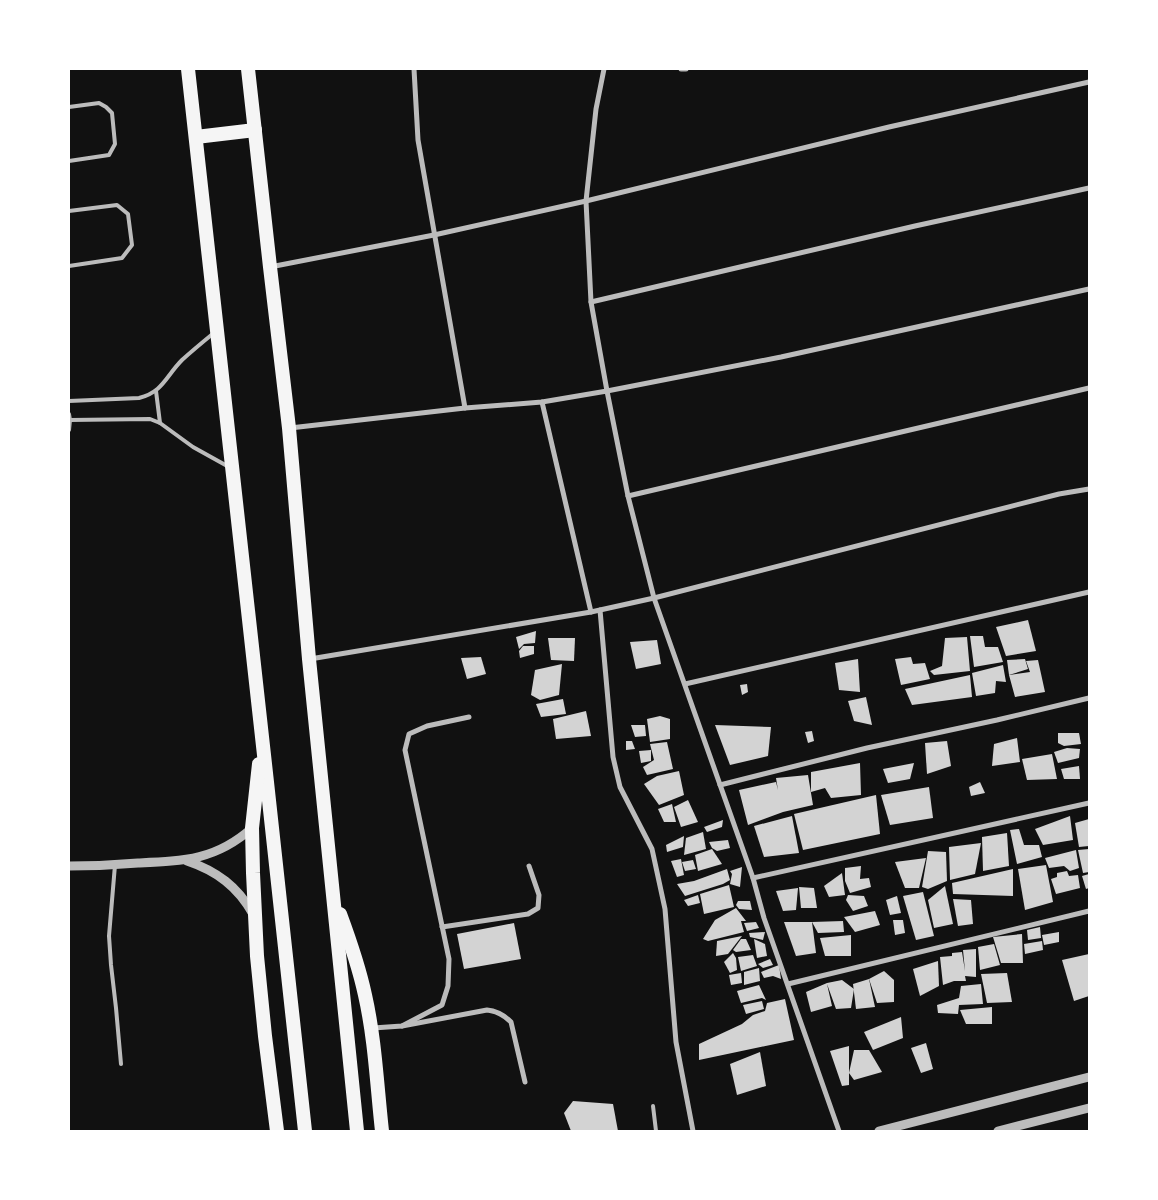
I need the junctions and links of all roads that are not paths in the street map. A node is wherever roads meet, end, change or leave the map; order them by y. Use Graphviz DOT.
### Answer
graph roads {
  1 [pos="188,69"];
  2 [pos="248,69"];
  3 [pos="414,69"];
  4 [pos="604,69"];
  5 [pos="682,69"];
  6 [pos="686,69"];
  7 [pos="1089,82"];
  8 [pos="69,107"];
  9 [pos="255,130"];
  10 [pos="196,137"];
  11 [pos="69,160"];
  12 [pos="1089,188"];
  13 [pos="586,201"];
  14 [pos="69,211"];
  15 [pos="434,235"];
  16 [pos="69,266"];
  17 [pos="270,267"];
  18 [pos="1089,289"];
  19 [pos="592,302"];
  20 [pos="218,329"];
  21 [pos="1089,388"];
  22 [pos="156,391"];
  23 [pos="607,391"];
  24 [pos="69,401"];
  25 [pos="542,402"];
  26 [pos="465,408"];
  27 [pos="69,414"];
  28 [pos="70,420"];
  29 [pos="160,423"];
  30 [pos="289,428"];
  31 [pos="69,430"];
  32 [pos="232,469"];
  33 [pos="1089,489"];
  34 [pos="628,496"];
  35 [pos="1089,592"];
  36 [pos="654,598"];
  37 [pos="600,610"];
  38 [pos="591,612"];
  39 [pos="309,659"];
  40 [pos="685,684"];
  41 [pos="1089,698"];
  42 [pos="469,717"];
  43 [pos="262,738"];
  44 [pos="720,785"];
  45 [pos="1089,802"];
  46 [pos="252,828"];
  47 [pos="185,860"];
  48 [pos="115,865"];
  49 [pos="69,866"];
  50 [pos="529,866"];
  51 [pos="753,878"];
  52 [pos="333,892"];
  53 [pos="1089,911"];
  54 [pos="255,917"];
  55 [pos="442,927"];
  56 [pos="788,984"];
  57 [pos="402,1026"];
  58 [pos="371,1028"];
  59 [pos="121,1064"];
  60 [pos="1089,1077"];
  61 [pos="525,1082"];
  62 [pos="653,1106"];
  63 [pos="1089,1108"];
  64 [pos="277,1131"];
  65 [pos="305,1131"];
  66 [pos="357,1131"];
  67 [pos="382,1131"];
  68 [pos="656,1131"];
  69 [pos="693,1131"];
  70 [pos="839,1131"];
  71 [pos="878,1131"];
  72 [pos="998,1131"];
  1 -- 10 [label="highway"];
  2 -- 9 [label="highway"];
  3 -- 15 [label="street"];
  4 -- 13 [label="street"];
  5 -- 6 [label="street"];
  7 -- 13 [label="street"];
  8 -- 11 [label="lane"];
  9 -- 10 [label="highway"];
  9 -- 17 [label="highway"];
  10 -- 20 [label="highway"];
  12 -- 19 [label="street"];
  13 -- 15 [label="street"];
  13 -- 19 [label="street"];
  14 -- 16 [label="lane"];
  15 -- 17 [label="street"];
  15 -- 26 [label="street"];
  17 -- 30 [label="highway"];
  18 -- 23 [label="street"];
  19 -- 23 [label="street"];
  20 -- 22 [label="lane"];
  20 -- 32 [label="highway"];
  21 -- 34 [label="street"];
  22 -- 24 [label="lane"];
  22 -- 29 [label="lane"];
  23 -- 25 [label="street"];
  23 -- 34 [label="street"];
  25 -- 26 [label="street"];
  25 -- 38 [label="street"];
  26 -- 30 [label="street"];
  27 -- 28 [label="lane"];
  28 -- 29 [label="lane"];
  28 -- 31 [label="lane"];
  29 -- 32 [label="lane"];
  30 -- 39 [label="highway"];
  32 -- 43 [label="highway"];
  33 -- 36 [label="street"];
  34 -- 36 [label="street"];
  35 -- 40 [label="street"];
  36 -- 37 [label="street"];
  36 -- 40 [label="street"];
  37 -- 38 [label="street"];
  37 -- 69 [label="street"];
  38 -- 39 [label="street"];
  39 -- 52 [label="highway"];
  40 -- 44 [label="street"];
  41 -- 44 [label="street"];
  42 -- 55 [label="street"];
  43 -- 46 [label="highway"];
  43 -- 65 [label="highway"];
  44 -- 51 [label="street"];
  45 -- 51 [label="street"];
  46 -- 47 [label="street"];
  46 -- 54 [label="highway"];
  47 -- 48 [label="street"];
  47 -- 54 [label="street"];
  48 -- 49 [label="street"];
  48 -- 59 [label="lane"];
  50 -- 55 [label="street"];
  51 -- 56 [label="street"];
  52 -- 58 [label="highway"];
  52 -- 66 [label="highway"];
  53 -- 56 [label="street"];
  54 -- 64 [label="highway"];
  55 -- 57 [label="street"];
  56 -- 70 [label="street"];
  57 -- 58 [label="street"];
  57 -- 61 [label="street"];
  58 -- 67 [label="highway"];
  60 -- 71 [label="street"];
  62 -- 68 [label="lane"];
  63 -- 72 [label="street"];
}
